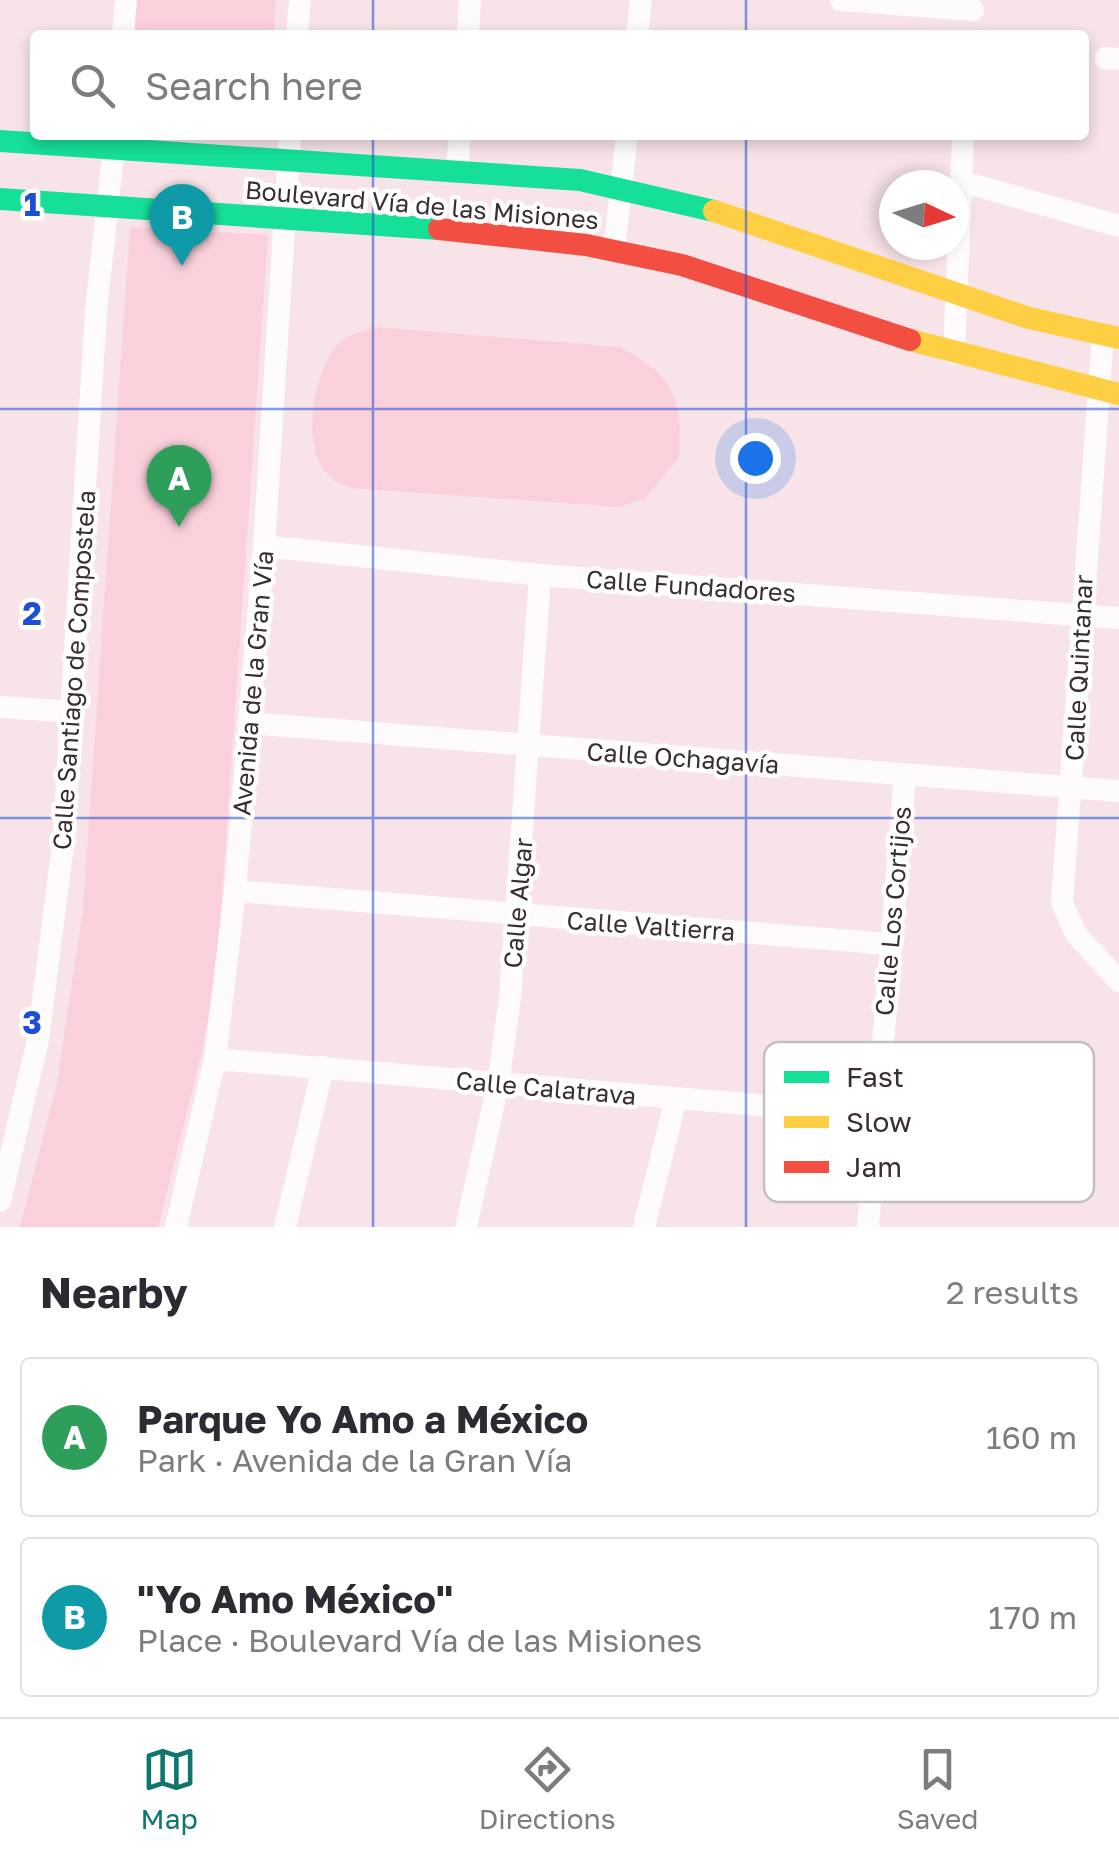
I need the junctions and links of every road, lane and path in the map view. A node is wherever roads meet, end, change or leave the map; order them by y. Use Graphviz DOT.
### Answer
graph roads {
  1 [pos="126,0"];
  2 [pos="300,0"];
  3 [pos="470,0"];
  4 [pos="640,0"];
  5 [pos="841,0"];
  6 [pos="973,5"];
  7 [pos="123,30"];
  8 [pos="297,30"];
  9 [pos="468,30"];
  10 [pos="637,30"];
  11 [pos="971,30"];
  12 [pos="0,140"];
  13 [pos="290,140"];
  14 [pos="460,140"];
  15 [pos="627,140"];
  16 [pos="963,140"];
  17 [pos="115,142"];
  18 [pos="288,162"];
  19 [pos="961,170"];
  20 [pos="457,171"];
  21 [pos="969,184"];
  22 [pos="622,188"];
  23 [pos="0,199"];
  24 [pos="107,206"];
  25 [pos="287,219"];
  26 [pos="1119,226"];
  27 [pos="614,250"];
  28 [pos="959,260"];
  29 [pos="958,294"];
  30 [pos="1111,336"];
  31 [pos="954,354"];
  32 [pos="1108,392"];
  33 [pos="264,546"];
  34 [pos="540,574"];
  35 [pos="1082,614"];
  36 [pos="1119,618"];
  37 [pos="0,707"];
  38 [pos="74,712"];
  39 [pos="248,723"];
  40 [pos="530,747"];
  41 [pos="904,775"];
  42 [pos="1072,788"];
  43 [pos="1119,791"];
  44 [pos="235,891"];
  45 [pos="518,916"];
  46 [pos="889,944"];
  47 [pos="1110,964"];
  48 [pos="1119,982"];
  49 [pos="882,1042"];
  50 [pos="215,1060"];
  51 [pos="323,1067"];
  52 [pos="498,1085"];
  53 [pos="676,1099"];
  54 [pos="764,1106"];
  55 [pos="0,1201"];
  56 [pos="870,1202"];
  57 [pos="176,1227"];
  58 [pos="286,1227"];
  59 [pos="466,1227"];
  60 [pos="644,1227"];
  61 [pos="868,1227"];
  1 -- 7 [label="street"];
  2 -- 8 [label="street"];
  3 -- 9 [label="street"];
  4 -- 10 [label="street"];
  5 -- 6 [label="street"];
  6 -- 11 [label="street"];
  12 -- 17 [label="street, Boulevard Vía de las Misiones"];
  13 -- 18 [label="street, Avenida de la Gran Vía"];
  14 -- 20 [label="street"];
  15 -- 22 [label="street"];
  16 -- 19 [label="street"];
  17 -- 18 [label="street, Boulevard Vía de las Misiones"];
  17 -- 24 [label="street, Calle Santiago de Compostela"];
  18 -- 20 [label="street, Boulevard Vía de las Misiones"];
  18 -- 25 [label="street, Avenida de la Gran Vía"];
  20 -- 22 [label="street, Boulevard Vía de las Misiones"];
  21 -- 26 [label="street"];
  22 -- 27 [label="street"];
  22 -- 29 [label="street, Boulevard Vía de las Misiones"];
  23 -- 24 [label="street, Boulevard Vía de las Misiones"];
  24 -- 25 [label="street, Boulevard Vía de las Misiones"];
  24 -- 38 [label="street, Calle Santiago de Compostela"];
  25 -- 27 [label="street, Boulevard Vía de las Misiones"];
  25 -- 33 [label="street, Avenida de la Gran Vía"];
  27 -- 31 [label="street, Boulevard Vía de las Misiones"];
  28 -- 29 [label="street"];
  29 -- 30 [label="street, Boulevard Vía de las Misiones"];
  29 -- 31 [label="street"];
  30 -- 32 [label="street, Calle Quintanar"];
  31 -- 32 [label="street, Boulevard Vía de las Misiones"];
  32 -- 35 [label="street, Calle Quintanar"];
  33 -- 34 [label="street, Calle Fundadores"];
  33 -- 39 [label="street, Avenida de la Gran Vía"];
  34 -- 35 [label="street, Calle Fundadores"];
  34 -- 40 [label="street, Calle Algar"];
  35 -- 36 [label="street, Calle Fundadores"];
  35 -- 42 [label="street, Calle Quintanar"];
  37 -- 38 [label="street"];
  38 -- 55 [label="street, Calle Santiago de Compostela"];
  39 -- 40 [label="street, Calle Ochagavía"];
  39 -- 44 [label="street, Avenida de la Gran Vía"];
  40 -- 41 [label="street, Calle Ochagavía"];
  40 -- 45 [label="street, Calle Algar"];
  41 -- 42 [label="street, Calle Ochagavía"];
  41 -- 46 [label="street, Calle Los Cortijos"];
  42 -- 43 [label="street, Calle Ochagavía"];
  42 -- 47 [label="street, Calle Quintanar"];
  44 -- 45 [label="street, Calle Valtierra"];
  44 -- 50 [label="street, Avenida de la Gran Vía"];
  45 -- 46 [label="street, Calle Valtierra"];
  45 -- 52 [label="street, Calle Algar"];
  46 -- 49 [label="street, Calle Los Cortijos"];
  47 -- 48 [label="street, Calle Quintanar"];
  50 -- 51 [label="street, Calle Calatrava"];
  50 -- 57 [label="street, Avenida de la Gran Vía"];
  51 -- 52 [label="street, Calle Calatrava"];
  51 -- 58 [label="street"];
  52 -- 53 [label="street, Calle Calatrava"];
  52 -- 59 [label="street, Calle Algar"];
  53 -- 54 [label="street, Calle Calatrava"];
  53 -- 60 [label="street"];
  56 -- 61 [label="street, Calle Los Cortijos"];
}
